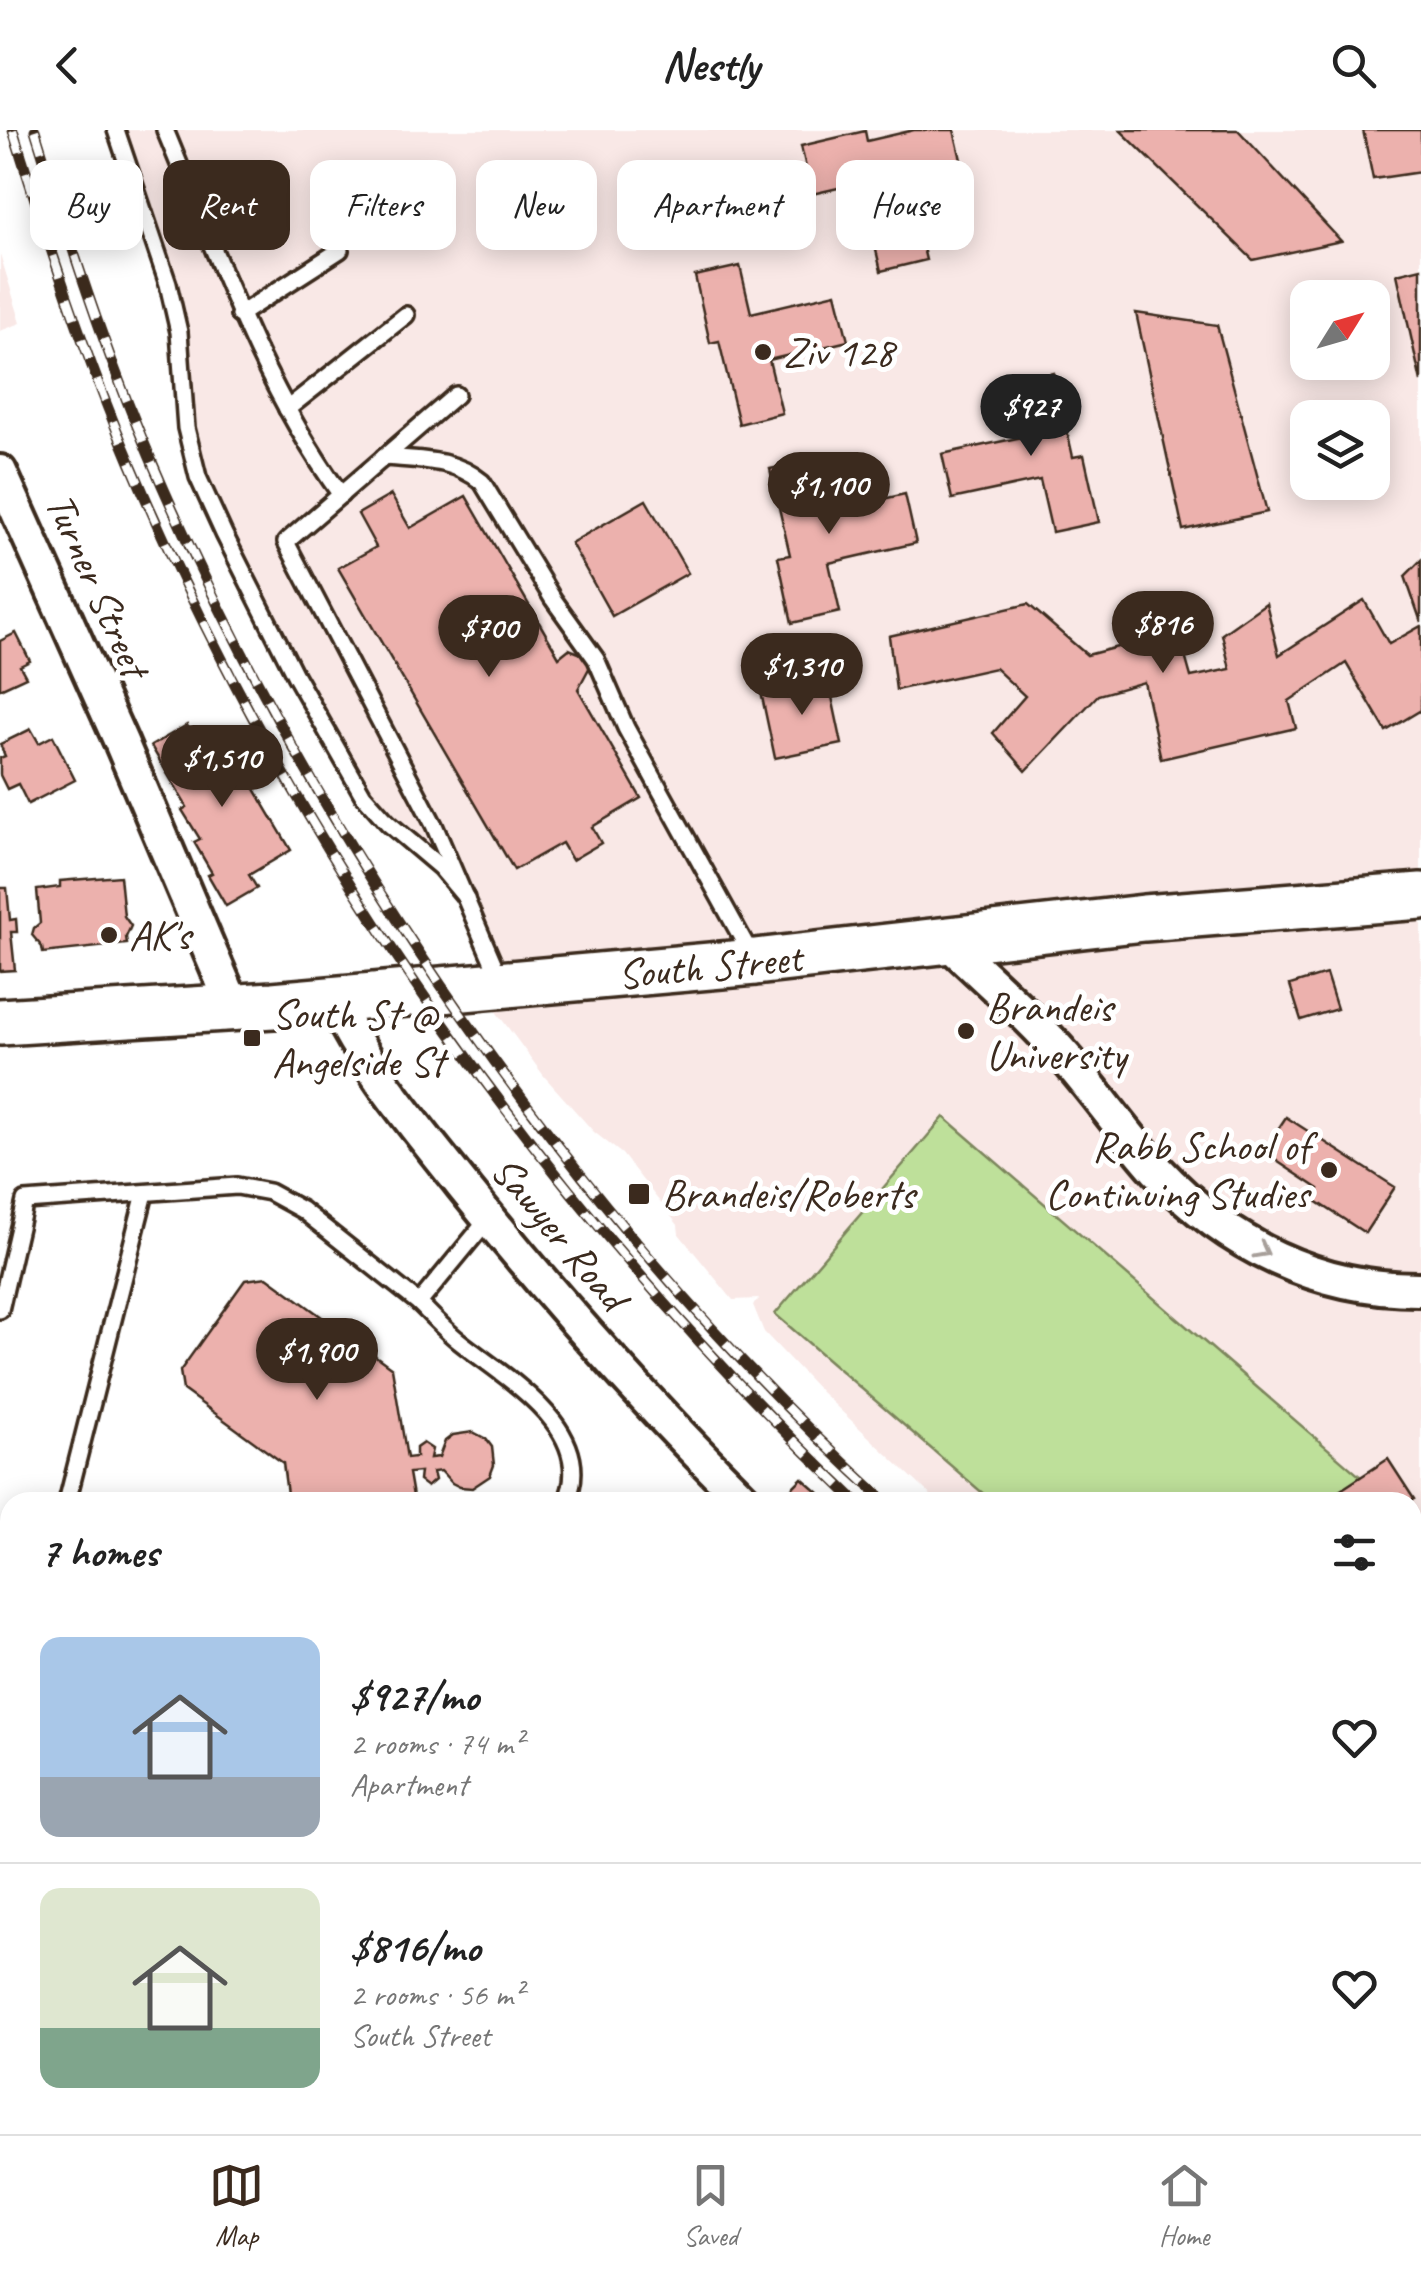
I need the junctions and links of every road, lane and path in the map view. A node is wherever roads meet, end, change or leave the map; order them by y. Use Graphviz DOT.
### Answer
graph roads {
  1 [pos="116,130"];
  2 [pos="165,130"];
  3 [pos="340,250"];
  4 [pos="240,315"];
  5 [pos="406,315"];
  6 [pos="456,395"];
  7 [pos="286,409"];
  8 [pos="384,457"];
  9 [pos="0,472"];
  10 [pos="340,495"];
  11 [pos="1421,896"];
  12 [pos="466,898"];
  13 [pos="945,939"];
  14 [pos="755,962"];
  15 [pos="502,983"];
  16 [pos="332,998"];
  17 [pos="234,1008"];
  18 [pos="0,1022"];
  19 [pos="145,1193"];
  20 [pos="489,1218"];
  21 [pos="1421,1289"];
  22 [pos="419,1304"];
  23 [pos="0,1310"];
  24 [pos="70,1492"];
  25 [pos="569,1492"];
  26 [pos="736,1492"];
  1 -- 12 [label="lane"];
  2 -- 4 [label="lane"];
  3 -- 4 [label="lane"];
  4 -- 7 [label="lane"];
  5 -- 7 [label="lane"];
  6 -- 8 [label="lane"];
  7 -- 10 [label="lane"];
  8 -- 10 [label="lane"];
  8 -- 14 [label="lane"];
  9 -- 17 [label="street, Turner Street"];
  10 -- 12 [label="lane"];
  11 -- 13 [label="main road, South Street"];
  12 -- 15 [label="lane"];
  13 -- 14 [label="main road, South Street"];
  13 -- 21 [label="street, one-way"];
  14 -- 15 [label="main road, South Street"];
  15 -- 16 [label="main road, South Street"];
  16 -- 17 [label="main road, South Street"];
  16 -- 20 [label="street, Sawyer Road"];
  17 -- 18 [label="main road, South Street"];
  19 -- 22 [label="lane"];
  19 -- 23 [label="lane"];
  19 -- 24 [label="lane"];
  20 -- 22 [label="lane"];
  20 -- 26 [label="street, Sawyer Road"];
  22 -- 25 [label="lane"];
}
